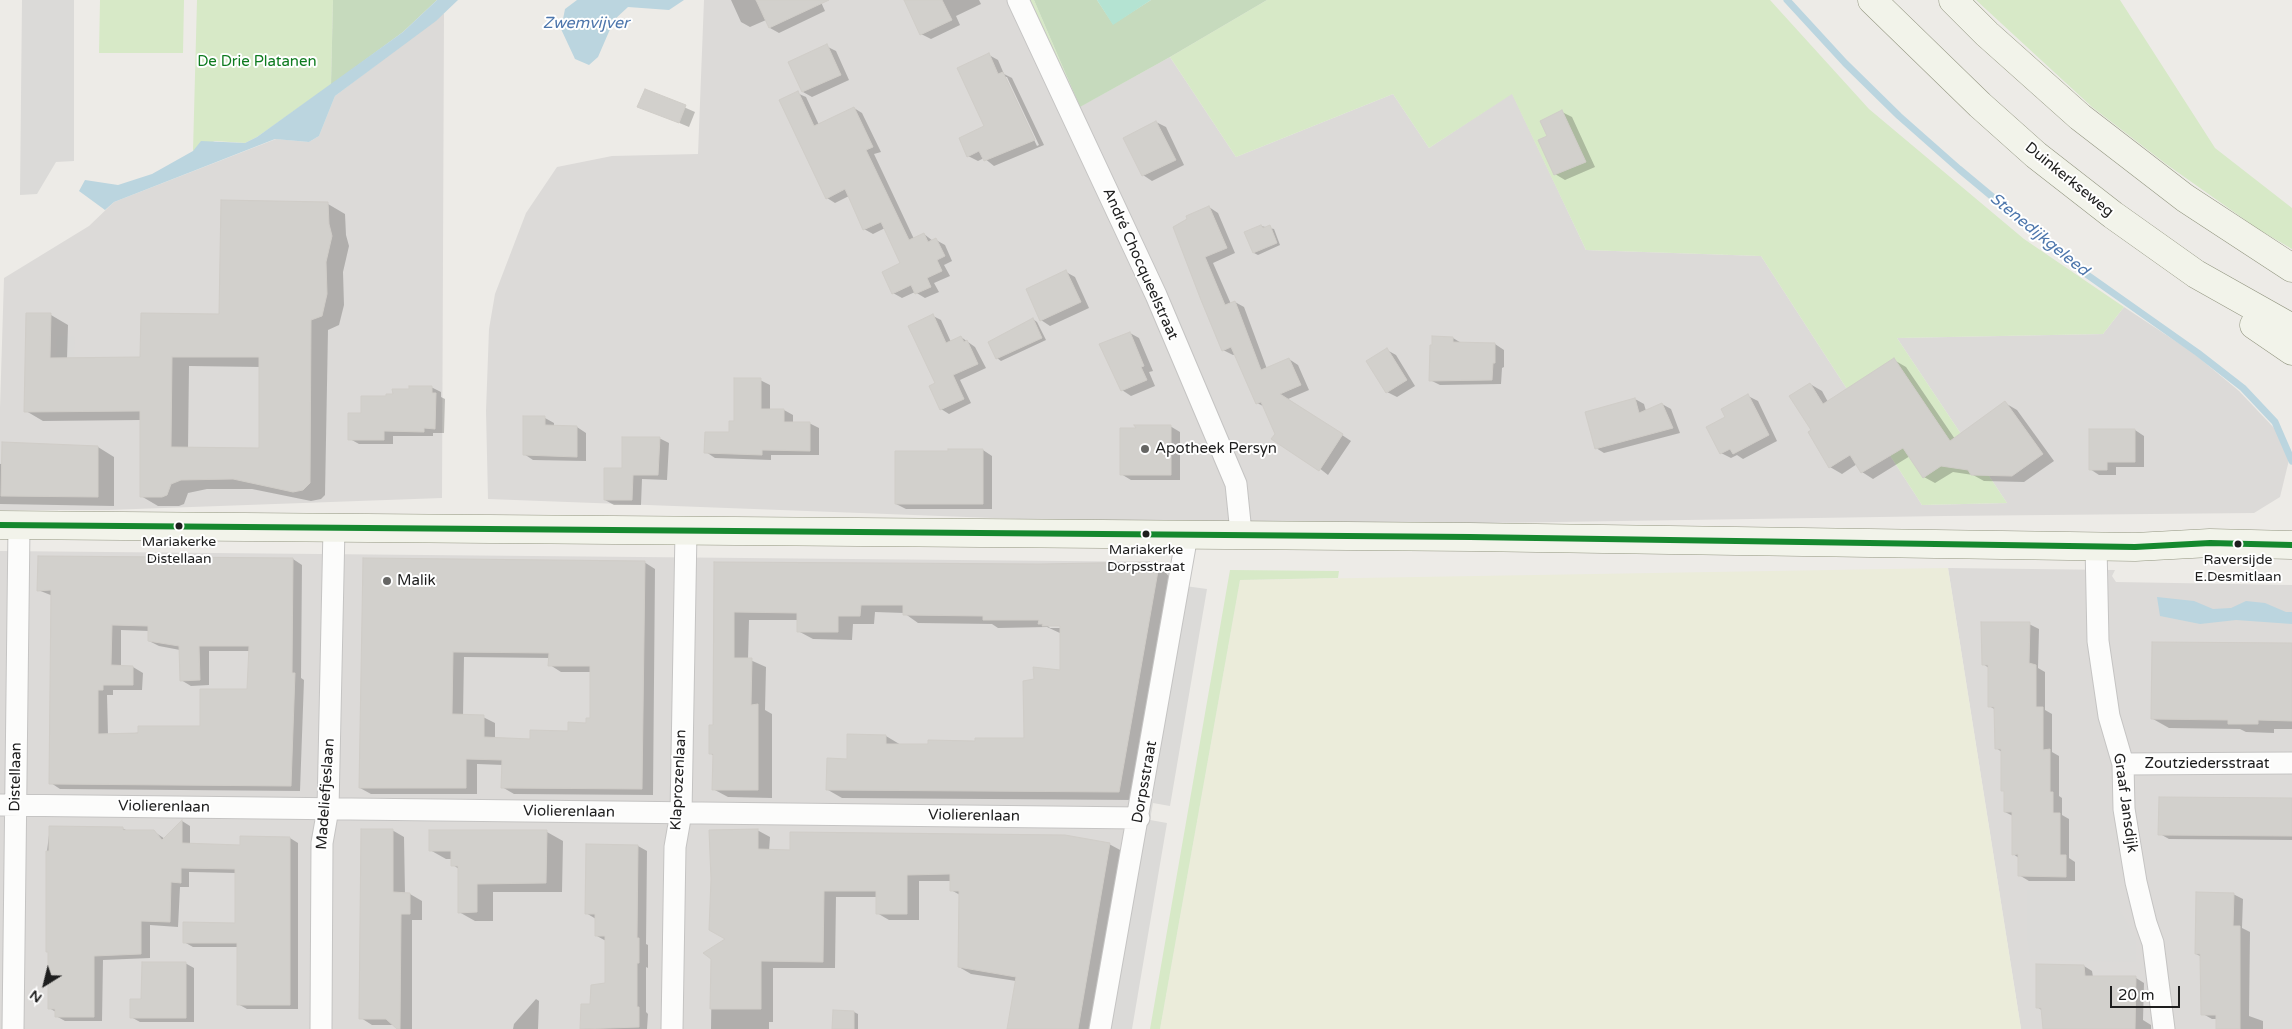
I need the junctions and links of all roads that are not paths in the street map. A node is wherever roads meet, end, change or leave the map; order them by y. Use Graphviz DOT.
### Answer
graph roads {
  1 [pos="1018,0"];
  2 [pos="1872,0"];
  3 [pos="1953,0"];
  4 [pos="2113,215"];
  5 [pos="2292,268"];
  6 [pos="2292,328"];
  7 [pos="2292,351"];
  8 [pos="10,526"];
  9 [pos="2292,526"];
  10 [pos="334,528"];
  11 [pos="686,531"];
  12 [pos="1187,535"];
  13 [pos="1239,535"];
  14 [pos="2249,544"];
  15 [pos="2096,545"];
  16 [pos="2292,545"];
  17 [pos="2292,763"];
  18 [pos="2123,764"];
  19 [pos="8,805"];
  20 [pos="328,809"];
  21 [pos="681,813"];
  22 [pos="1139,818"];
  23 [pos="13,1029"];
  24 [pos="321,1029"];
  25 [pos="672,1029"];
  26 [pos="1100,1029"];
  27 [pos="2164,1029"];
  1 -- 13 [label="street, André Chocqueelstraat"];
  2 -- 4 [label="main road, Duinkerkseweg"];
  3 -- 5 [label="main road"];
  4 -- 6 [label="main road, Duinkerkseweg"];
  4 -- 7 [label="main road"];
  8 -- 10 [label="main road"];
  8 -- 19 [label="street, Distellaan"];
  9 -- 14 [label="main road"];
  10 -- 11 [label="main road"];
  10 -- 20 [label="street, Madeliefjeslaan"];
  11 -- 12 [label="main road"];
  11 -- 21 [label="street, Klaprozenlaan"];
  12 -- 13 [label="main road"];
  12 -- 22 [label="street, Dorpsstraat"];
  13 -- 15 [label="main road"];
  14 -- 15 [label="main road"];
  14 -- 16 [label="main road"];
  15 -- 18 [label="street, Graaf Jansdijk"];
  17 -- 18 [label="street, Zoutziedersstraat"];
  18 -- 27 [label="street, Graaf Jansdijk"];
  19 -- 20 [label="street, Violierenlaan"];
  19 -- 23 [label="street, Distellaan"];
  20 -- 21 [label="street, Violierenlaan"];
  20 -- 24 [label="street, Madeliefjeslaan"];
  21 -- 22 [label="street, Violierenlaan"];
  21 -- 25 [label="street, Klaprozenlaan"];
  22 -- 26 [label="street, Dorpsstraat"];
}
